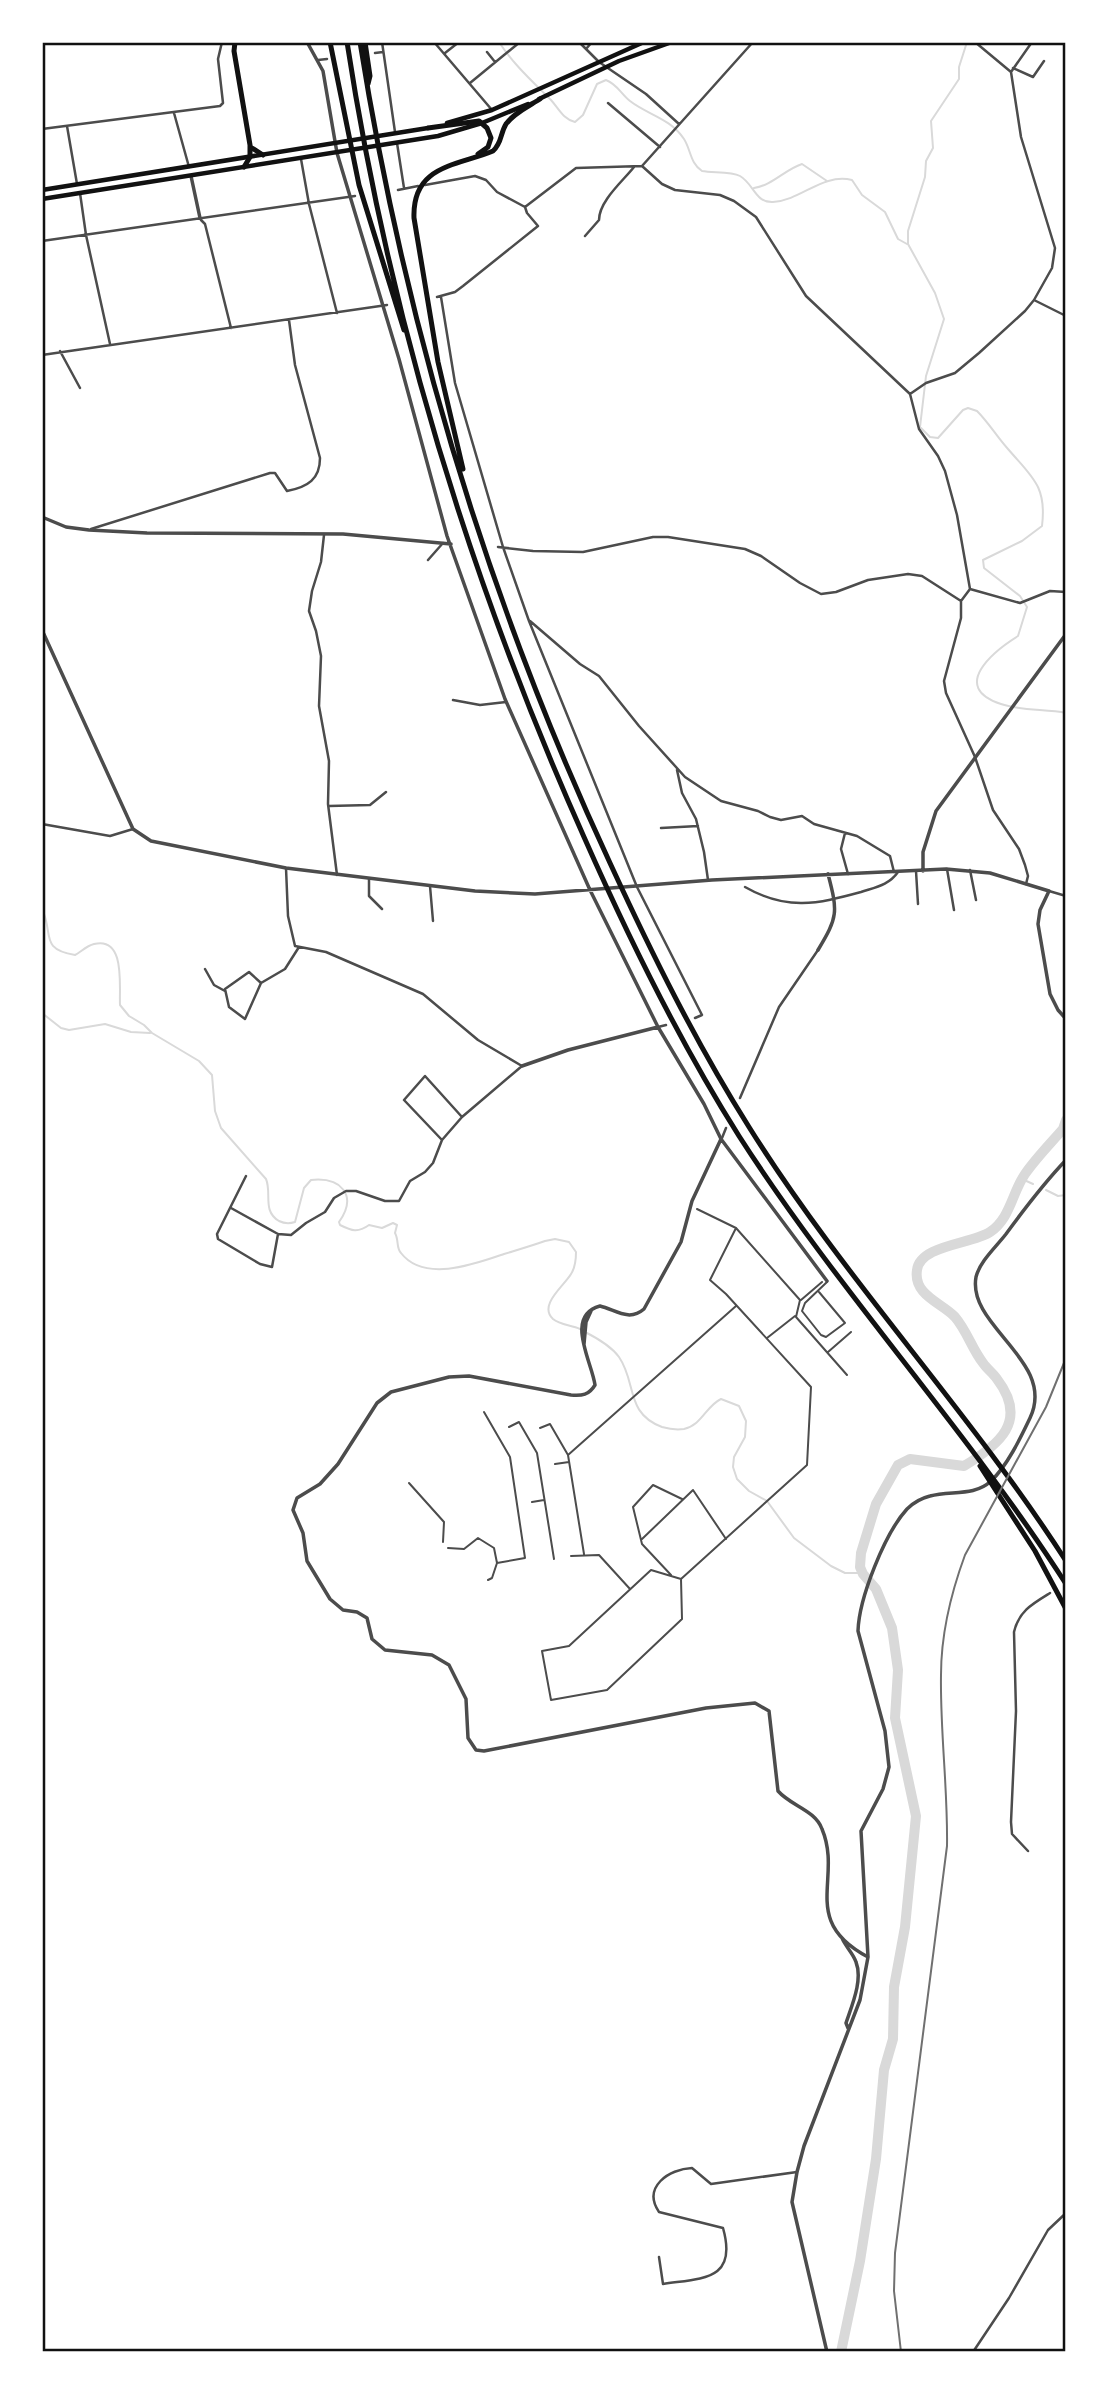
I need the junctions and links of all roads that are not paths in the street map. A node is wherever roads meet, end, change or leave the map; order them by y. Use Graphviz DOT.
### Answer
graph roads {
  1 [pos="222,42"];
  2 [pos="235,42"];
  3 [pos="307,42"];
  4 [pos="330,42"];
  5 [pos="347,42"];
  6 [pos="359,42"];
  7 [pos="366,42"];
  8 [pos="382,42"];
  9 [pos="434,42"];
  10 [pos="459,42"];
  11 [pos="520,42"];
  12 [pos="539,42"];
  13 [pos="558,42"];
  14 [pos="579,42"];
  15 [pos="592,42"];
  16 [pos="644,42"];
  17 [pos="672,42"];
  18 [pos="753,42"];
  19 [pos="975,42"];
  20 [pos="1032,42"];
  21 [pos="586,49"];
  22 [pos="383,52"];
  23 [pos="487,52"];
  24 [pos="375,53"];
  25 [pos="444,53"];
  26 [pos="327,59"];
  27 [pos="318,60"];
  28 [pos="1044,61"];
  29 [pos="495,62"];
  30 [pos="599,62"];
  31 [pos="606,67"];
  32 [pos="1012,70"];
  33 [pos="470,83"];
  34 [pos="367,88"];
  35 [pos="540,99"];
  36 [pos="608,103"];
  37 [pos="492,110"];
  38 [pos="174,113"];
  39 [pos="482,123"];
  40 [pos="680,124"];
  41 [pos="67,126"];
  42 [pos="428,128"];
  43 [pos="42,129"];
  44 [pos="395,134"];
  45 [pos="397,142"];
  46 [pos="335,144"];
  47 [pos="250,145"];
  48 [pos="660,147"];
  49 [pos="337,153"];
  50 [pos="264,155"];
  51 [pos="250,157"];
  52 [pos="301,159"];
  53 [pos="467,160"];
  54 [pos="642,166"];
  55 [pos="189,167"];
  56 [pos="244,167"];
  57 [pos="634,167"];
  58 [pos="191,176"];
  59 [pos="77,184"];
  60 [pos="404,188"];
  61 [pos="42,190"];
  62 [pos="398,190"];
  63 [pos="80,192"];
  64 [pos="352,197"];
  65 [pos="42,199"];
  66 [pos="309,204"];
  67 [pos="525,207"];
  68 [pos="200,218"];
  69 [pos="86,235"];
  70 [pos="585,236"];
  71 [pos="42,242"];
  72 [pos="1034,300"];
  73 [pos="385,306"];
  74 [pos="337,313"];
  75 [pos="1066,316"];
  76 [pos="289,320"];
  77 [pos="230,328"];
  78 [pos="110,344"];
  79 [pos="60,351"];
  80 [pos="42,355"];
  81 [pos="416,367"];
  82 [pos="80,388"];
  83 [pos="910,394"];
  84 [pos="471,507"];
  85 [pos="42,517"];
  86 [pos="89,530"];
  87 [pos="324,535"];
  88 [pos="443,543"];
  89 [pos="451,544"];
  90 [pos="459,544"];
  91 [pos="500,547"];
  92 [pos="428,560"];
  93 [pos="970,589"];
  94 [pos="1066,592"];
  95 [pos="961,601"];
  96 [pos="529,621"];
  97 [pos="42,630"];
  98 [pos="1066,634"];
  99 [pos="453,700"];
  100 [pos="506,702"];
  101 [pos="975,757"];
  102 [pos="677,766"];
  103 [pos="386,792"];
  104 [pos="328,806"];
  105 [pos="42,824"];
  106 [pos="698,826"];
  107 [pos="661,828"];
  108 [pos="134,829"];
  109 [pos="845,833"];
  110 [pos="286,868"];
  111 [pos="947,869"];
  112 [pos="970,870"];
  113 [pos="896,872"];
  114 [pos="916,872"];
  115 [pos="923,872"];
  116 [pos="828,874"];
  117 [pos="848,874"];
  118 [pos="337,875"];
  119 [pos="369,879"];
  120 [pos="708,880"];
  121 [pos="1026,884"];
  122 [pos="430,886"];
  123 [pos="637,887"];
  124 [pos="745,887"];
  125 [pos="590,890"];
  126 [pos="1049,891"];
  127 [pos="1066,896"];
  128 [pos="835,900"];
  129 [pos="976,900"];
  130 [pos="918,904"];
  131 [pos="382,909"];
  132 [pos="954,910"];
  133 [pos="433,921"];
  134 [pos="299,947"];
  135 [pos="818,950"];
  136 [pos="205,969"];
  137 [pos="261,983"];
  138 [pos="225,991"];
  139 [pos="695,1018"];
  140 [pos="1066,1019"];
  141 [pos="666,1025"];
  142 [pos="658,1027"];
  143 [pos="522,1066"];
  144 [pos="740,1098"];
  145 [pos="462,1117"];
  146 [pos="726,1128"];
  147 [pos="721,1139"];
  148 [pos="442,1140"];
  149 [pos="1066,1160"];
  150 [pos="246,1176"];
  151 [pos="231,1208"];
  152 [pos="697,1209"];
  153 [pos="736,1228"];
  154 [pos="278,1234"];
  155 [pos="825,1282"];
  156 [pos="819,1292"];
  157 [pos="800,1300"];
  158 [pos="737,1305"];
  159 [pos="796,1316"];
  160 [pos="851,1332"];
  161 [pos="767,1338"];
  162 [pos="827,1352"];
  163 [pos="847,1375"];
  164 [pos="484,1412"];
  165 [pos="509,1427"];
  166 [pos="540,1428"];
  167 [pos="568,1455"];
  168 [pos="570,1462"];
  169 [pos="555,1464"];
  170 [pos="409,1483"];
  171 [pos="682,1499"];
  172 [pos="545,1500"];
  173 [pos="531,1502"];
  174 [pos="1021,1522"];
  175 [pos="1046,1529"];
  176 [pos="726,1539"];
  177 [pos="641,1541"];
  178 [pos="443,1542"];
  179 [pos="448,1548"];
  180 [pos="584,1554"];
  181 [pos="1066,1555"];
  182 [pos="571,1556"];
  183 [pos="554,1559"];
  184 [pos="1066,1561"];
  185 [pos="497,1563"];
  186 [pos="673,1577"];
  187 [pos="681,1579"];
  188 [pos="488,1580"];
  189 [pos="1066,1584"];
  190 [pos="631,1590"];
  191 [pos="1050,1593"];
  192 [pos="1066,1609"];
  193 [pos="1028,1851"];
  194 [pos="841,1936"];
  195 [pos="868,1957"];
  196 [pos="849,2030"];
  197 [pos="797,2172"];
  198 [pos="1066,2213"];
  199 [pos="659,2257"];
  200 [pos="827,2352"];
  201 [pos="973,2352"];
  1 -- 38 [label="street"];
  2 -- 47 [label="highway"];
  3 -- 27 [label="street"];
  4 -- 81 [label="highway"];
  5 -- 81 [label="highway"];
  6 -- 34 [label="highway"];
  7 -- 34 [label="highway"];
  8 -- 22 [label="street"];
  9 -- 25 [label="street"];
  10 -- 25 [label="street"];
  11 -- 29 [label="street"];
  12 -- 13 [label="street"];
  14 -- 21 [label="street"];
  15 -- 21 [label="street"];
  16 -- 30 [label="highway"];
  17 -- 31 [label="highway"];
  18 -- 40 [label="street"];
  19 -- 32 [label="street"];
  20 -- 32 [label="street"];
  21 -- 30 [label="street"];
  22 -- 24 [label="street"];
  22 -- 44 [label="street"];
  23 -- 29 [label="street"];
  25 -- 33 [label="street"];
  26 -- 27 [label="street"];
  27 -- 46 [label="street"];
  28 -- 32 [label="street"];
  29 -- 33 [label="street"];
  30 -- 31 [label="street"];
  30 -- 37 [label="highway"];
  31 -- 35 [label="highway"];
  31 -- 40 [label="street"];
  32 -- 72 [label="street"];
  33 -- 37 [label="street"];
  34 -- 84 [label="highway"];
  35 -- 39 [label="highway"];
  35 -- 53 [label="highway"];
  36 -- 48 [label="street"];
  37 -- 42 [label="highway"];
  38 -- 41 [label="street"];
  38 -- 55 [label="street"];
  39 -- 42 [label="highway"];
  39 -- 45 [label="highway"];
  39 -- 53 [label="highway"];
  40 -- 48 [label="street"];
  41 -- 43 [label="street"];
  41 -- 59 [label="street"];
  42 -- 44 [label="highway"];
  44 -- 46 [label="highway"];
  45 -- 49 [label="highway"];
  45 -- 60 [label="street"];
  46 -- 49 [label="street"];
  46 -- 50 [label="highway"];
  47 -- 50 [label="highway"];
  47 -- 51 [label="highway"];
  48 -- 54 [label="street"];
  49 -- 52 [label="highway"];
  49 -- 64 [label="street"];
  50 -- 51 [label="highway"];
  51 -- 55 [label="highway"];
  51 -- 56 [label="highway"];
  52 -- 56 [label="highway"];
  52 -- 66 [label="street"];
  53 -- 84 [label="highway"];
  54 -- 57 [label="street"];
  54 -- 83 [label="street"];
  55 -- 59 [label="highway"];
  56 -- 58 [label="highway"];
  57 -- 67 [label="street"];
  57 -- 70 [label="street"];
  58 -- 63 [label="highway"];
  58 -- 68 [label="street"];
  59 -- 61 [label="highway"];
  60 -- 62 [label="street"];
  60 -- 67 [label="street"];
  63 -- 65 [label="highway"];
  63 -- 69 [label="street"];
  64 -- 66 [label="street"];
  64 -- 73 [label="street"];
  66 -- 68 [label="street"];
  66 -- 74 [label="street"];
  67 -- 91 [label="street"];
  68 -- 69 [label="street"];
  68 -- 77 [label="street"];
  69 -- 71 [label="street"];
  69 -- 78 [label="street"];
  72 -- 75 [label="street"];
  72 -- 83 [label="street"];
  73 -- 74 [label="street"];
  73 -- 89 [label="street"];
  74 -- 76 [label="street"];
  76 -- 77 [label="street"];
  76 -- 86 [label="street"];
  77 -- 78 [label="street"];
  78 -- 79 [label="street"];
  79 -- 80 [label="street"];
  79 -- 82 [label="street"];
  81 -- 174 [label="highway"];
  83 -- 93 [label="street"];
  84 -- 175 [label="highway"];
  85 -- 86 [label="street"];
  86 -- 87 [label="street"];
  87 -- 88 [label="street"];
  87 -- 104 [label="street"];
  88 -- 89 [label="street"];
  88 -- 92 [label="street"];
  89 -- 90 [label="street"];
  89 -- 100 [label="street"];
  91 -- 95 [label="street"];
  91 -- 96 [label="street"];
  93 -- 94 [label="street"];
  93 -- 95 [label="street"];
  95 -- 101 [label="street"];
  96 -- 102 [label="street"];
  96 -- 123 [label="street"];
  97 -- 108 [label="street"];
  98 -- 101 [label="street"];
  99 -- 100 [label="street"];
  100 -- 125 [label="street"];
  101 -- 115 [label="street"];
  101 -- 121 [label="street"];
  102 -- 106 [label="street"];
  102 -- 109 [label="street"];
  103 -- 104 [label="street"];
  104 -- 118 [label="street"];
  105 -- 108 [label="street"];
  106 -- 107 [label="street"];
  106 -- 120 [label="street"];
  108 -- 110 [label="street"];
  109 -- 113 [label="street"];
  109 -- 117 [label="street"];
  110 -- 118 [label="street"];
  110 -- 134 [label="street"];
  111 -- 112 [label="street"];
  111 -- 115 [label="street"];
  111 -- 132 [label="street"];
  112 -- 121 [label="street"];
  112 -- 129 [label="street"];
  113 -- 114 [label="street"];
  113 -- 117 [label="street"];
  113 -- 128 [label="street"];
  114 -- 115 [label="street"];
  114 -- 130 [label="street"];
  116 -- 117 [label="street"];
  116 -- 120 [label="street"];
  116 -- 128 [label="street"];
  118 -- 119 [label="street"];
  119 -- 122 [label="street"];
  119 -- 131 [label="street"];
  120 -- 123 [label="street"];
  121 -- 126 [label="street"];
  122 -- 125 [label="street"];
  122 -- 133 [label="street"];
  123 -- 125 [label="street"];
  123 -- 139 [label="street"];
  124 -- 128 [label="street"];
  125 -- 142 [label="street"];
  126 -- 127 [label="street"];
  126 -- 140 [label="street"];
  128 -- 135 [label="street"];
  134 -- 137 [label="street"];
  134 -- 143 [label="street"];
  135 -- 144 [label="street"];
  136 -- 138 [label="street"];
  137 -- 138 [label="street"];
  137 -- 138 [label="street"];
  141 -- 142 [label="street"];
  142 -- 143 [label="street"];
  142 -- 147 [label="street"];
  143 -- 145 [label="street"];
  145 -- 148 [label="street"];
  145 -- 148 [label="street"];
  146 -- 147 [label="street"];
  147 -- 155 [label="street"];
  147 -- 194 [label="street"];
  148 -- 154 [label="street"];
  149 -- 195 [label="street"];
  150 -- 151 [label="street"];
  151 -- 154 [label="street"];
  151 -- 154 [label="street"];
  152 -- 153 [label="street"];
  153 -- 157 [label="street"];
  153 -- 158 [label="street"];
  155 -- 156 [label="street"];
  155 -- 157 [label="street"];
  156 -- 156 [label="street"];
  157 -- 159 [label="street"];
  158 -- 161 [label="street"];
  158 -- 167 [label="street"];
  159 -- 161 [label="street"];
  159 -- 162 [label="street"];
  160 -- 162 [label="street"];
  161 -- 176 [label="street"];
  162 -- 163 [label="street"];
  164 -- 185 [label="street"];
  165 -- 172 [label="street"];
  166 -- 167 [label="street"];
  167 -- 168 [label="street"];
  168 -- 169 [label="street"];
  168 -- 180 [label="street"];
  170 -- 178 [label="street"];
  171 -- 176 [label="street"];
  171 -- 177 [label="street"];
  171 -- 177 [label="street"];
  172 -- 173 [label="street"];
  172 -- 183 [label="street"];
  174 -- 189 [label="highway"];
  174 -- 192 [label="highway"];
  175 -- 181 [label="highway"];
  175 -- 184 [label="highway"];
  176 -- 187 [label="street"];
  177 -- 186 [label="street"];
  179 -- 185 [label="street"];
  180 -- 182 [label="street"];
  180 -- 190 [label="street"];
  185 -- 188 [label="street"];
  186 -- 187 [label="street"];
  186 -- 190 [label="street"];
  187 -- 190 [label="street"];
  191 -- 193 [label="street"];
  194 -- 195 [label="street"];
  194 -- 196 [label="street"];
  195 -- 196 [label="street"];
  196 -- 197 [label="street"];
  197 -- 199 [label="street"];
  197 -- 200 [label="street"];
  198 -- 201 [label="street"];
}
